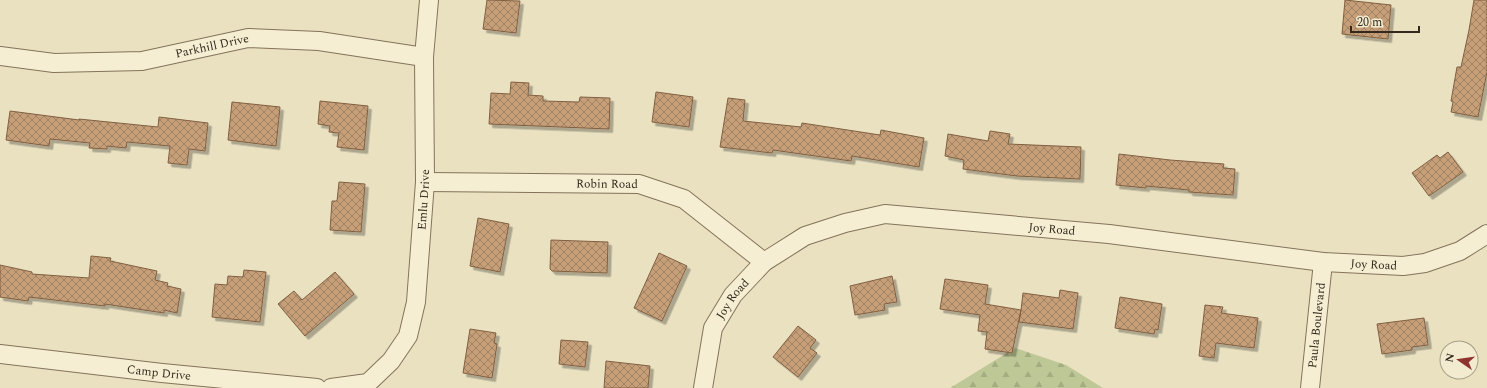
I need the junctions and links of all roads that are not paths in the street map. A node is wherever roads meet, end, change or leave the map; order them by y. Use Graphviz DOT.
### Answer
graph roads {
  1 [pos="429,0"];
  2 [pos="0,56"];
  3 [pos="424,57"];
  4 [pos="425,182"];
  5 [pos="1487,234"];
  6 [pos="764,262"];
  7 [pos="1324,262"];
  8 [pos="0,354"];
  9 [pos="318,388"];
  10 [pos="331,388"];
  11 [pos="703,388"];
  12 [pos="1310,388"];
  1 -- 3 [label="street, Emlu Drive"];
  2 -- 3 [label="street, Parkhill Drive"];
  3 -- 4 [label="street, Emlu Drive"];
  4 -- 6 [label="street, Robin Road"];
  4 -- 10 [label="street, Emlu Drive"];
  5 -- 7 [label="street, Joy Road"];
  6 -- 7 [label="street, Joy Road"];
  6 -- 11 [label="street, Joy Road"];
  7 -- 12 [label="street, Paula Boulevard"];
  8 -- 9 [label="street, Camp Drive"];
}
